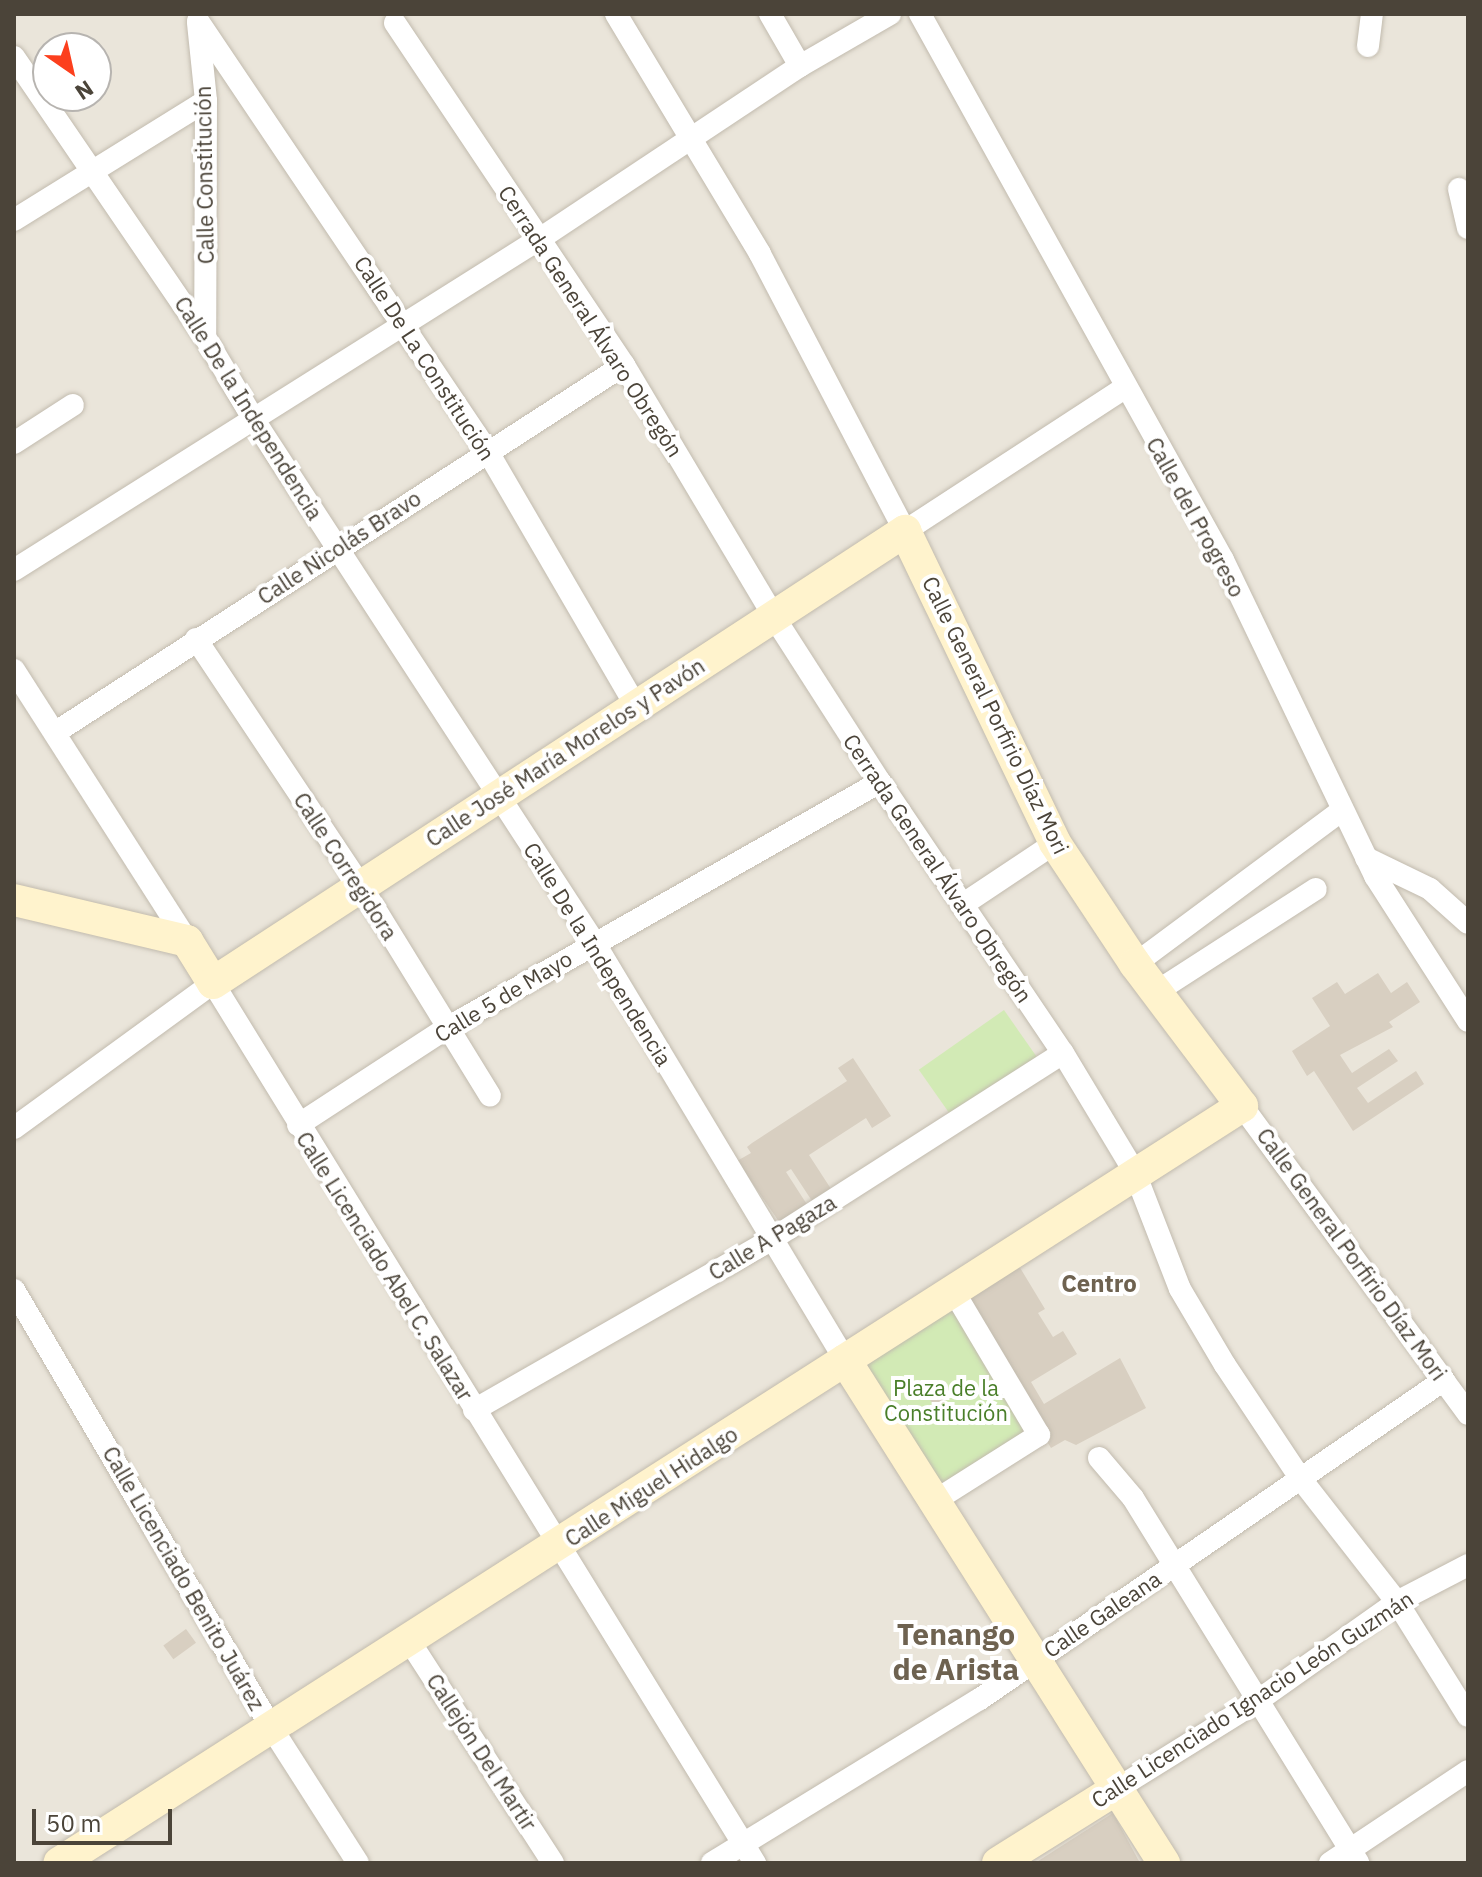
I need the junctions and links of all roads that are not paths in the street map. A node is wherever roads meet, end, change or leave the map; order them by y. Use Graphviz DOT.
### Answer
graph roads {
  1 [pos="616,14"];
  2 [pos="770,14"];
  3 [pos="890,14"];
  4 [pos="920,14"];
  5 [pos="1372,14"];
  6 [pos="197,17"];
  7 [pos="395,23"];
  8 [pos="1368,46"];
  9 [pos="14,57"];
  10 [pos="800,66"];
  11 [pos="206,101"];
  12 [pos="691,140"];
  13 [pos="96,172"];
  14 [pos="1459,189"];
  15 [pos="14,220"];
  16 [pos="1468,228"];
  17 [pos="541,238"];
  18 [pos="403,322"];
  19 [pos="205,337"];
  20 [pos="624,365"];
  21 [pos="1124,388"];
  22 [pos="73,405"];
  23 [pos="254,420"];
  24 [pos="14,443"];
  25 [pos="488,452"];
  26 [pos="905,531"];
  27 [pos="338,547"];
  28 [pos="14,570"];
  29 [pos="774,617"];
  30 [pos="196,639"];
  31 [pos="14,670"];
  32 [pos="635,705"];
  33 [pos="56,732"];
  34 [pos="880,782"];
  35 [pos="497,793"];
  36 [pos="1341,811"];
  37 [pos="1055,843"];
  38 [pos="1366,858"];
  39 [pos="361,886"];
  40 [pos="1316,889"];
  41 [pos="14,900"];
  42 [pos="962,905"];
  43 [pos="1468,923"];
  44 [pos="187,941"];
  45 [pos="594,942"];
  46 [pos="1135,964"];
  47 [pos="213,983"];
  48 [pos="1156,992"];
  49 [pos="1468,1021"];
  50 [pos="447,1028"];
  51 [pos="1063,1053"];
  52 [pos="490,1096"];
  53 [pos="1242,1106"];
  54 [pos="298,1125"];
  55 [pos="14,1128"];
  56 [pos="1135,1173"];
  57 [pos="772,1239"];
  58 [pos="14,1290"];
  59 [pos="954,1292"];
  60 [pos="845,1360"];
  61 [pos="1444,1380"];
  62 [pos="474,1410"];
  63 [pos="1468,1414"];
  64 [pos="1099,1458"];
  65 [pos="1300,1478"];
  66 [pos="936,1500"];
  67 [pos="559,1546"];
  68 [pos="1175,1565"];
  69 [pos="1468,1565"];
  70 [pos="1397,1602"];
  71 [pos="410,1642"];
  72 [pos="1037,1658"];
  73 [pos="1256,1702"];
  74 [pos="1468,1716"];
  75 [pos="271,1727"];
  76 [pos="1468,1771"];
  77 [pos="1118,1788"];
  78 [pos="92,1854"];
  79 [pos="749,1854"];
  80 [pos="1354,1857"];
  81 [pos="59,1863"];
  82 [pos="358,1863"];
  83 [pos="553,1863"];
  84 [pos="712,1863"];
  85 [pos="998,1863"];
  86 [pos="1164,1863"];
  87 [pos="1330,1863"];
  1 -- 12 [label="street, Calle General Porfirio Díaz Mori"];
  2 -- 10 [label="street"];
  3 -- 10 [label="street"];
  4 -- 21 [label="street, Calle del Progreso"];
  5 -- 8 [label="street"];
  6 -- 11 [label="street, Calle Constitución"];
  6 -- 18 [label="street, Calle De La Constitución"];
  7 -- 17 [label="street, Cerrada General Álvaro Obregón"];
  9 -- 13 [label="street, Calle De la Independencia"];
  10 -- 12 [label="street"];
  11 -- 13 [label="street"];
  11 -- 19 [label="street, Calle Constitución"];
  12 -- 17 [label="street"];
  12 -- 26 [label="street, Calle General Porfirio Díaz Mori"];
  13 -- 15 [label="street"];
  13 -- 19 [label="street, Calle De la Independencia"];
  14 -- 16 [label="street"];
  17 -- 18 [label="street"];
  17 -- 20 [label="street, Cerrada General Álvaro Obregón"];
  18 -- 23 [label="street"];
  18 -- 25 [label="street, Calle De La Constitución"];
  19 -- 23 [label="street, Calle De la Independencia"];
  20 -- 25 [label="street, Calle Nicolás Bravo"];
  20 -- 29 [label="street, Cerrada General Álvaro Obregón"];
  21 -- 26 [label="street, Calle José María Morelos y Pavón"];
  21 -- 36 [label="street, Calle del Progreso"];
  22 -- 24 [label="street"];
  23 -- 27 [label="street, Calle De la Independencia"];
  23 -- 28 [label="street"];
  25 -- 27 [label="street, Calle Nicolás Bravo"];
  25 -- 32 [label="street, Calle De La Constitución"];
  26 -- 29 [label="street, Calle José María Morelos y Pavón"];
  26 -- 37 [label="street, Calle General Porfirio Díaz Mori"];
  27 -- 30 [label="street, Calle Nicolás Bravo"];
  27 -- 35 [label="street, Calle De la Independencia"];
  29 -- 32 [label="street, Calle José María Morelos y Pavón"];
  29 -- 34 [label="street, Cerrada General Álvaro Obregón"];
  30 -- 33 [label="street, Calle Nicolás Bravo"];
  30 -- 39 [label="street, Calle Corregidora"];
  31 -- 33 [label="street, Calle Licenciado Abel C. Salazar"];
  32 -- 35 [label="street, Calle José María Morelos y Pavón"];
  33 -- 44 [label="street, Calle Licenciado Abel C. Salazar"];
  34 -- 42 [label="street, Cerrada General Álvaro Obregón"];
  34 -- 45 [label="street, Calle 5 de Mayo"];
  35 -- 39 [label="street, Calle José María Morelos y Pavón"];
  35 -- 45 [label="street, Calle De la Independencia"];
  36 -- 38 [label="street, Calle del Progreso"];
  36 -- 46 [label="street"];
  37 -- 42 [label="street"];
  37 -- 46 [label="street, Calle General Porfirio Díaz Mori"];
  38 -- 43 [label="street"];
  38 -- 49 [label="street, Calle del Progreso"];
  39 -- 47 [label="street, Calle José María Morelos y Pavón"];
  39 -- 50 [label="street, Calle Corregidora"];
  40 -- 48 [label="street"];
  41 -- 44 [label="street"];
  42 -- 51 [label="street, Cerrada General Álvaro Obregón"];
  44 -- 47 [label="street, Calle Licenciado Abel C. Salazar"];
  45 -- 50 [label="street, Calle 5 de Mayo"];
  45 -- 57 [label="street, Calle De la Independencia"];
  46 -- 48 [label="street, Calle General Porfirio Díaz Mori"];
  47 -- 54 [label="street, Calle Licenciado Abel C. Salazar"];
  47 -- 55 [label="street, Calle José María Morelos y Pavón"];
  48 -- 53 [label="street, Calle General Porfirio Díaz Mori"];
  50 -- 52 [label="street, Calle Corregidora"];
  50 -- 54 [label="street, Calle 5 de Mayo"];
  51 -- 56 [label="street, Cerrada General Álvaro Obregón"];
  51 -- 57 [label="street, Calle A Pagaza"];
  53 -- 56 [label="street, Calle Miguel Hidalgo"];
  53 -- 61 [label="street, Calle General Porfirio Díaz Mori"];
  54 -- 62 [label="street, Calle Licenciado Abel C. Salazar"];
  56 -- 59 [label="street, Calle Miguel Hidalgo"];
  56 -- 65 [label="street, Cerrada General Álvaro Obregón"];
  57 -- 60 [label="street, Calle De la Independencia"];
  57 -- 62 [label="street, Calle A Pagaza"];
  58 -- 75 [label="street, Calle Licenciado Benito Juárez"];
  59 -- 60 [label="street, Calle Miguel Hidalgo"];
  59 -- 66 [label="street"];
  60 -- 66 [label="street, Calle De la Independencia"];
  60 -- 67 [label="street, Calle Miguel Hidalgo"];
  61 -- 63 [label="street, Calle General Porfirio Díaz Mori"];
  61 -- 65 [label="street, Calle Galeana"];
  62 -- 67 [label="street, Calle Licenciado Abel C. Salazar"];
  64 -- 68 [label="street"];
  65 -- 68 [label="street, Calle Galeana"];
  65 -- 70 [label="street, Cerrada General Álvaro Obregón"];
  66 -- 72 [label="street, Calle De la Independencia"];
  67 -- 71 [label="street, Calle Miguel Hidalgo"];
  67 -- 79 [label="street, Calle Licenciado Abel C. Salazar"];
  68 -- 72 [label="street, Calle Galeana"];
  68 -- 73 [label="street"];
  69 -- 70 [label="street, Calle Licenciado Ignacio León Guzmán"];
  70 -- 73 [label="street, Calle Licenciado Ignacio León Guzmán"];
  70 -- 74 [label="street, Cerrada General Álvaro Obregón"];
  71 -- 75 [label="street, Calle Miguel Hidalgo"];
  71 -- 83 [label="street, Callejón Del Martir"];
  72 -- 77 [label="street, Calle De la Independencia"];
  72 -- 79 [label="street, Calle Galeana"];
  73 -- 77 [label="street, Calle Licenciado Ignacio León Guzmán"];
  73 -- 80 [label="street"];
  75 -- 78 [label="street, Calle Miguel Hidalgo"];
  75 -- 82 [label="street, Calle Licenciado Benito Juárez"];
  76 -- 80 [label="street"];
  77 -- 85 [label="street, Calle Licenciado Ignacio León Guzmán"];
  77 -- 86 [label="street, Calle De la Independencia"];
  78 -- 81 [label="street, Calle Miguel Hidalgo"];
  79 -- 84 [label="street, Calle Galeana"];
  80 -- 87 [label="street"];
}
